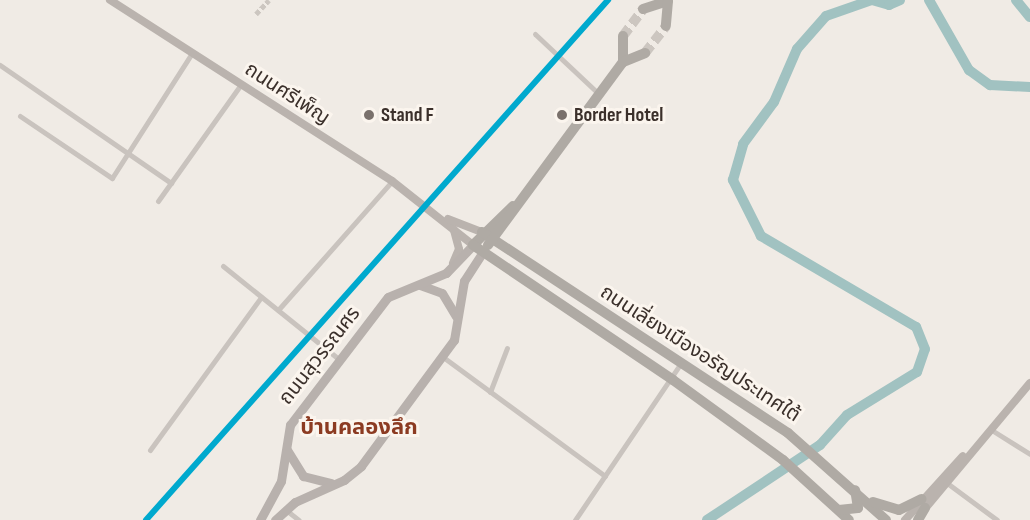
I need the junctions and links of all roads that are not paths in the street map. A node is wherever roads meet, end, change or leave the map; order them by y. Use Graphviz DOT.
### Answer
graph roads {
  1 [pos="110,0"];
  2 [pos="644,9"];
  3 [pos="666,26"];
  4 [pos="535,34"];
  5 [pos="623,36"];
  6 [pos="192,53"];
  7 [pos="645,53"];
  8 [pos="623,62"];
  9 [pos="0,65"];
  10 [pos="241,84"];
  11 [pos="599,94"];
  12 [pos="20,116"];
  13 [pos="127,153"];
  14 [pos="392,181"];
  15 [pos="171,183"];
  16 [pos="158,201"];
  17 [pos="513,206"];
  18 [pos="445,218"];
  19 [pos="482,232"];
  20 [pos="492,239"];
  21 [pos="473,245"];
  22 [pos="483,252"];
  23 [pos="223,266"];
  24 [pos="446,273"];
  25 [pos="417,284"];
  26 [pos="261,297"];
  27 [pos="278,310"];
  28 [pos="458,322"];
  29 [pos="507,348"];
  30 [pos="443,357"];
  31 [pos="340,360"];
  32 [pos="681,363"];
  33 [pos="673,380"];
  34 [pos="1030,383"];
  35 [pos="490,392"];
  36 [pos="988,428"];
  37 [pos="286,447"];
  38 [pos="150,450"];
  39 [pos="968,452"];
  40 [pos="1030,454"];
  41 [pos="605,476"];
  42 [pos="340,482"];
  43 [pos="947,483"];
  44 [pos="851,485"];
  45 [pos="868,499"];
  46 [pos="924,504"];
  47 [pos="285,510"];
  48 [pos="839,510"];
  49 [pos="884,518"];
  50 [pos="260,520"];
  51 [pos="275,520"];
  52 [pos="299,520"];
  53 [pos="575,520"];
  54 [pos="849,520"];
  55 [pos="905,520"];
  56 [pos="916,520"];
  57 [pos="997,520"];
  1 -- 6 [label="main road, ถนนศรีเพ็ญ"];
  2 -- 3 [label="highway"];
  4 -- 11 [label="street"];
  5 -- 8 [label="highway"];
  6 -- 10 [label="main road, ถนนศรีเพ็ญ"];
  6 -- 13 [label="street"];
  7 -- 8 [label="highway"];
  8 -- 11 [label="highway, ถนนสุวรรณศร"];
  9 -- 13 [label="street"];
  10 -- 14 [label="main road, ถนนศรีเพ็ญ"];
  10 -- 15 [label="street"];
  11 -- 17 [label="highway, ถนนสุวรรณศร"];
  12 -- 13 [label="street"];
  13 -- 15 [label="street"];
  14 -- 18 [label="main road, ถนนศรีเพ็ญ"];
  14 -- 27 [label="street"];
  15 -- 16 [label="street"];
  17 -- 19 [label="highway, ถนนสุวรรณศร"];
  17 -- 20 [label="highway, ถนนสุวรรณศร"];
  18 -- 19 [label="main road, ถนนศรีเพ็ญ"];
  18 -- 21 [label="main road, ถนนศรีเพ็ญ"];
  18 -- 24 [label="main road"];
  19 -- 20 [label="highway, ถนนเลี่ยงเมืองอรัญประเทศใต้"];
  19 -- 21 [label="highway, ถนนสุวรรณศร"];
  20 -- 22 [label="highway, ถนนสุวรรณศร"];
  20 -- 32 [label="highway, ถนนเลี่ยงเมืองอรัญประเทศใต้"];
  21 -- 22 [label="highway, ถนนเลี่ยงเมืองอรัญประเทศใต้"];
  21 -- 24 [label="main road, ถนนสุวรรณศร"];
  22 -- 28 [label="main road, ถนนสุวรรณศร"];
  22 -- 33 [label="highway, ถนนเลี่ยงเมืองอรัญประเทศใต้"];
  23 -- 26 [label="street"];
  24 -- 25 [label="main road, ถนนสุวรรณศร"];
  25 -- 28 [label="main road"];
  25 -- 31 [label="main road, ถนนสุวรรณศร"];
  26 -- 27 [label="street"];
  26 -- 38 [label="street"];
  27 -- 31 [label="street"];
  28 -- 30 [label="main road, ถนนสุวรรณศร"];
  29 -- 35 [label="street"];
  30 -- 35 [label="street"];
  30 -- 42 [label="main road, ถนนสุวรรณศร"];
  31 -- 37 [label="main road, ถนนสุวรรณศร"];
  32 -- 33 [label="street"];
  32 -- 44 [label="highway, ถนนเลี่ยงเมืองอรัญประเทศใต้"];
  33 -- 41 [label="street"];
  33 -- 48 [label="highway, ถนนเลี่ยงเมืองอรัญประเทศใต้"];
  34 -- 36 [label="main road"];
  35 -- 41 [label="street"];
  36 -- 39 [label="main road"];
  36 -- 40 [label="street"];
  37 -- 42 [label="main road"];
  37 -- 50 [label="main road, ถนนสุวรรณศร"];
  39 -- 43 [label="main road"];
  39 -- 46 [label="main road"];
  41 -- 53 [label="street"];
  42 -- 47 [label="main road, ถนนสุวรรณศร"];
  43 -- 46 [label="main road"];
  43 -- 57 [label="street"];
  44 -- 45 [label="highway, ถนนเลี่ยงเมืองอรัญประเทศใต้"];
  44 -- 48 [label="highway"];
  45 -- 46 [label="highway"];
  45 -- 49 [label="highway, ถนนเลี่ยงเมืองอรัญประเทศใต้"];
  46 -- 55 [label="main road"];
  46 -- 56 [label="highway"];
  47 -- 51 [label="main road, ถนนสุวรรณศร"];
  47 -- 52 [label="street"];
  48 -- 54 [label="highway, ถนนเลี่ยงเมืองอรัญประเทศใต้"];
}
